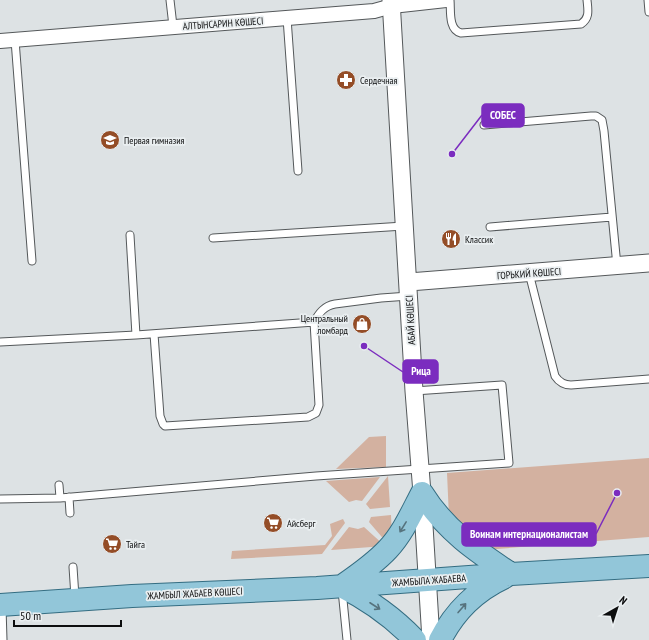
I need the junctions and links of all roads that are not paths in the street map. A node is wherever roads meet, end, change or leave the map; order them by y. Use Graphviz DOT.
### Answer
graph roads {
  1 [pos="170,0"];
  2 [pos="446,0"];
  3 [pos="450,0"];
  4 [pos="587,0"];
  5 [pos="648,0"];
  6 [pos="392,3"];
  7 [pos="649,12"];
  8 [pos="287,18"];
  9 [pos="173,26"];
  10 [pos="15,40"];
  11 [pos="0,41"];
  12 [pos="484,125"];
  13 [pos="298,171"];
  14 [pos="612,218"];
  15 [pos="404,226"];
  16 [pos="490,227"];
  17 [pos="130,235"];
  18 [pos="213,238"];
  19 [pos="32,261"];
  20 [pos="649,263"];
  21 [pos="618,266"];
  22 [pos="529,273"];
  23 [pos="409,289"];
  24 [pos="314,322"];
  25 [pos="154,334"];
  26 [pos="136,335"];
  27 [pos="0,342"];
  28 [pos="649,380"];
  29 [pos="414,391"];
  30 [pos="420,469"];
  31 [pos="59,485"];
  32 [pos="422,493"];
  33 [pos="69,497"];
  34 [pos="60,498"];
  35 [pos="0,499"];
  36 [pos="70,513"];
  37 [pos="649,566"];
  38 [pos="73,567"];
  39 [pos="512,574"];
  40 [pos="427,580"];
  41 [pos="341,586"];
  42 [pos="317,588"];
  43 [pos="75,600"];
  44 [pos="1,605"];
  45 [pos="3,640"];
  46 [pos="347,640"];
  47 [pos="415,640"];
  48 [pos="430,640"];
  49 [pos="440,640"];
  1 -- 9 [label="lane"];
  2 -- 6 [label="street, АЛТЫНСАРИН КӨШЕСІ"];
  3 -- 4 [label="lane"];
  5 -- 7 [label="lane"];
  6 -- 8 [label="street, АЛТЫНСАРИН КӨШЕСІ"];
  6 -- 15 [label="street, АБАЙ КӨШЕСІ"];
  8 -- 9 [label="street, АЛТЫНСАРИН КӨШЕСІ"];
  8 -- 13 [label="lane"];
  9 -- 10 [label="street, АЛТЫНСАРИН КӨШЕСІ"];
  10 -- 11 [label="street, АЛТЫНСАРИН КӨШЕСІ"];
  10 -- 19 [label="lane"];
  12 -- 14 [label="lane"];
  14 -- 16 [label="lane"];
  14 -- 21 [label="lane"];
  15 -- 18 [label="lane"];
  15 -- 23 [label="street, АБАЙ КӨШЕСІ"];
  17 -- 26 [label="lane"];
  20 -- 21 [label="street, ГОРЬКИЙ КӨШЕСІ"];
  21 -- 22 [label="street, ГОРЬКИЙ КӨШЕСІ"];
  22 -- 23 [label="street, ГОРЬКИЙ КӨШЕСІ"];
  22 -- 28 [label="lane"];
  23 -- 24 [label="lane"];
  23 -- 29 [label="street, АБАЙ КӨШЕСІ"];
  24 -- 25 [label="lane"];
  24 -- 25 [label="lane"];
  25 -- 26 [label="lane"];
  26 -- 27 [label="lane"];
  29 -- 30 [label="street, АБАЙ КӨШЕСІ"];
  29 -- 30 [label="lane"];
  30 -- 32 [label="street, АБАЙ КӨШЕСІ"];
  30 -- 33 [label="lane"];
  31 -- 34 [label="lane"];
  32 -- 39 [label="main road"];
  32 -- 40 [label="street, АБАЙ КӨШЕСІ"];
  32 -- 41 [label="main road, one-way"];
  33 -- 34 [label="lane"];
  33 -- 36 [label="lane"];
  34 -- 35 [label="lane"];
  37 -- 39 [label="main road, ЖАМБЫЛА ЖАБАЕВА"];
  38 -- 43 [label="lane"];
  39 -- 40 [label="main road, ЖАМБЫЛА ЖАБАЕВА"];
  49 -- 39 [label="main road, one-way"];
  40 -- 41 [label="main road, ЖАМБЫЛА ЖАБАЕВА"];
  40 -- 48 [label="street, АБАЙ КӨШЕСІ"];
  41 -- 42 [label="main road, ЖАМБЫЛА ЖАБАЕВА"];
  41 -- 46 [label="lane"];
  41 -- 47 [label="main road, one-way"];
  42 -- 43 [label="main road, ЖАМБЫЛ ЖАБАЕВ КӨШЕСІ"];
  43 -- 44 [label="main road, ЖАМБЫЛ ЖАБАЕВ КӨШЕСІ"];
  44 -- 45 [label="lane"];
}
